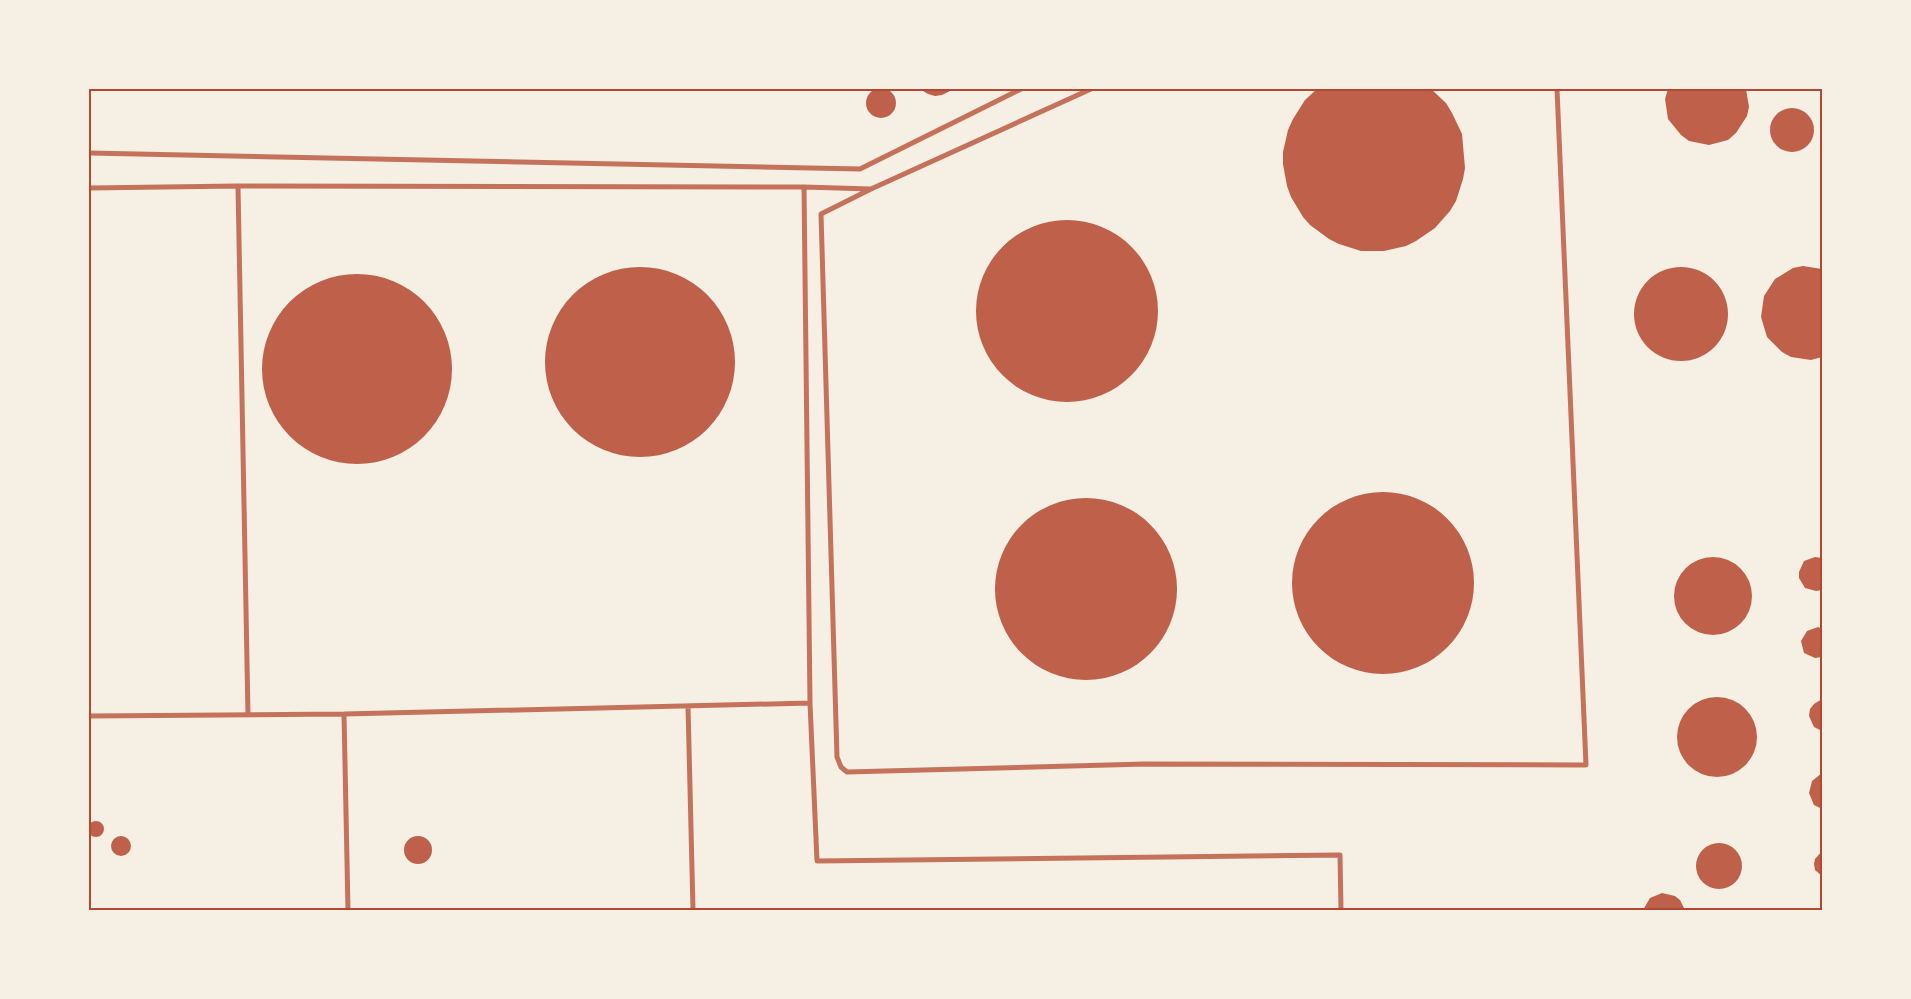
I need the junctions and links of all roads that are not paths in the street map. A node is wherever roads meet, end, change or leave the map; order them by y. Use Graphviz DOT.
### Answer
graph roads {
  1 [pos="1021,89"];
  2 [pos="1091,89"];
  3 [pos="1557,89"];
  4 [pos="89,153"];
  5 [pos="238,186"];
  6 [pos="804,187"];
  7 [pos="89,188"];
  8 [pos="871,190"];
  9 [pos="810,703"];
  10 [pos="688,706"];
  11 [pos="344,714"];
  12 [pos="248,715"];
  13 [pos="89,716"];
  14 [pos="348,910"];
  15 [pos="693,910"];
  16 [pos="1341,910"];
  1 -- 4 [label="street"];
  2 -- 8 [label="street"];
  3 -- 8 [label="street"];
  5 -- 6 [label="street"];
  5 -- 7 [label="street"];
  5 -- 12 [label="street"];
  6 -- 8 [label="street"];
  6 -- 9 [label="street"];
  9 -- 10 [label="street"];
  9 -- 16 [label="street"];
  10 -- 11 [label="street"];
  10 -- 15 [label="street"];
  11 -- 12 [label="street"];
  11 -- 14 [label="street"];
  12 -- 13 [label="street"];
}
